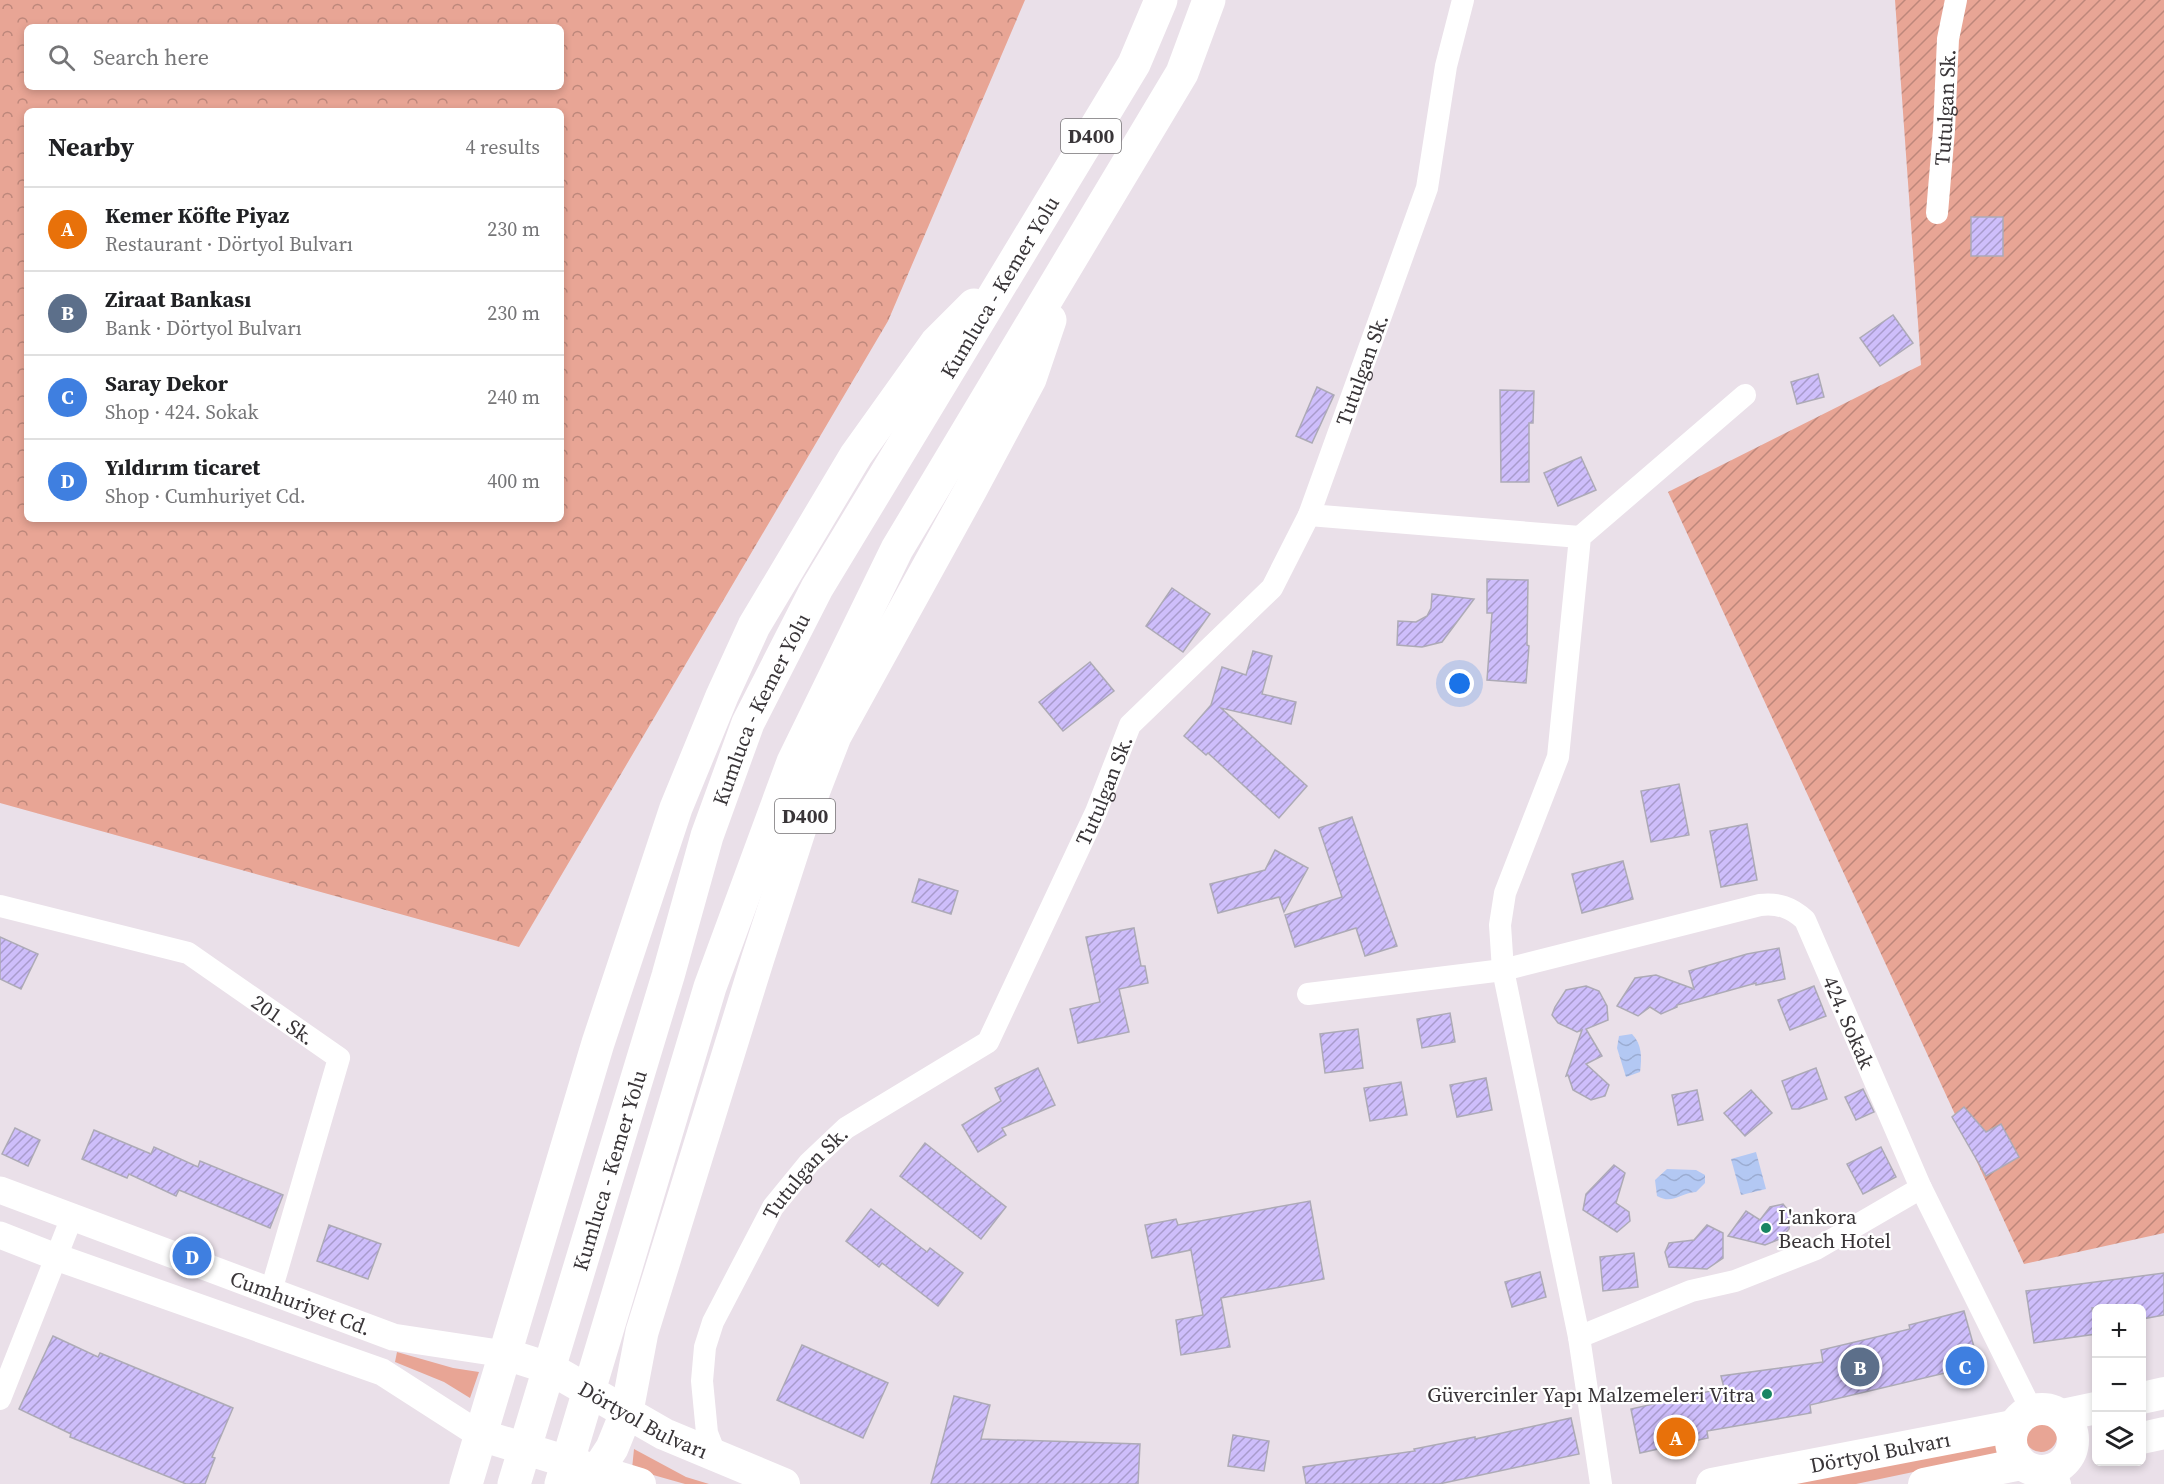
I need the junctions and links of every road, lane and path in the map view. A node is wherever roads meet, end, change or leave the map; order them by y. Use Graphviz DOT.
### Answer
graph roads {
  1 [pos="1161,0"];
  2 [pos="1209,0"];
  3 [pos="1463,0"];
  4 [pos="1956,0"];
  5 [pos="1937,213"];
  6 [pos="1073,256"];
  7 [pos="1012,267"];
  8 [pos="1745,395"];
  9 [pos="1309,515"];
  10 [pos="1580,537"];
  11 [pos="0,906"];
  12 [pos="1503,970"];
  13 [pos="1308,994"];
  14 [pos="1921,1188"];
  15 [pos="0,1190"];
  16 [pos="72,1217"];
  17 [pos="0,1235"];
  18 [pos="56,1257"];
  19 [pos="271,1291"];
  20 [pos="393,1337"];
  21 [pos="1579,1337"];
  22 [pos="505,1354"];
  23 [pos="382,1372"];
  24 [pos="2164,1393"];
  25 [pos="2146,1397"];
  26 [pos="0,1399"];
  27 [pos="2092,1409"];
  28 [pos="627,1411"];
  29 [pos="2063,1415"];
  30 [pos="2022,1418"];
  31 [pos="2164,1433"];
  32 [pos="480,1435"];
  33 [pos="2146,1437"];
  34 [pos="716,1456"];
  35 [pos="2071,1463"];
  36 [pos="2021,1464"];
  37 [pos="595,1478"];
  38 [pos="466,1484"];
  39 [pos="514,1484"];
  40 [pos="561,1484"];
  41 [pos="640,1484"];
  42 [pos="784,1484"];
  43 [pos="1601,1484"];
  44 [pos="1712,1484"];
  45 [pos="1924,1484"];
  1 -- 7 [label="highway, Kumluca - Kemer Yolu / D400"];
  2 -- 6 [label="highway, Kumluca - Kemer Yolu / D400"];
  3 -- 9 [label="street, Tutulgan Sk."];
  4 -- 5 [label="street, Tutulgan Sk."];
  6 -- 28 [label="highway, Kumluca - Kemer Yolu / D400"];
  6 -- 40 [label="highway, Kumluca - Kemer Yolu / D400"];
  7 -- 22 [label="highway"];
  7 -- 39 [label="highway, Kumluca - Kemer Yolu / D400"];
  8 -- 10 [label="street"];
  9 -- 10 [label="street"];
  9 -- 34 [label="street, Tutulgan Sk."];
  10 -- 12 [label="street"];
  11 -- 19 [label="street, 201. Sk."];
  12 -- 13 [label="street, 424. Sokak"];
  12 -- 14 [label="street, 424. Sokak"];
  12 -- 21 [label="street"];
  14 -- 21 [label="street"];
  14 -- 30 [label="street, 424. Sokak"];
  15 -- 16 [label="street, Cumhuriyet Cd."];
  16 -- 18 [label="street"];
  16 -- 19 [label="street, Cumhuriyet Cd."];
  17 -- 18 [label="street, Cumhuriyet Cd."];
  18 -- 23 [label="street, Cumhuriyet Cd."];
  18 -- 26 [label="street"];
  19 -- 20 [label="street, Cumhuriyet Cd."];
  20 -- 22 [label="street, Cumhuriyet Cd."];
  20 -- 23 [label="street"];
  21 -- 43 [label="street"];
  22 -- 28 [label="main road, Dörtyol Bulvarı"];
  22 -- 32 [label="highway"];
  23 -- 32 [label="street, Cumhuriyet Cd."];
  24 -- 25 [label="main road"];
  27 -- 29 [label="main road"];
  28 -- 34 [label="main road, Dörtyol Bulvarı"];
  28 -- 37 [label="highway, Kumluca - Kemer Yolu / D400"];
  29 -- 30 [label="main road"];
  29 -- 35 [label="main road"];
  30 -- 36 [label="main road"];
  30 -- 44 [label="main road, Dörtyol Bulvarı"];
  31 -- 33 [label="main road"];
  32 -- 37 [label="main road"];
  32 -- 38 [label="highway"];
  34 -- 42 [label="main road, Dörtyol Bulvarı"];
  35 -- 36 [label="main road"];
  36 -- 45 [label="main road, Dörtyol Bulvarı"];
  37 -- 41 [label="main road"];
}
